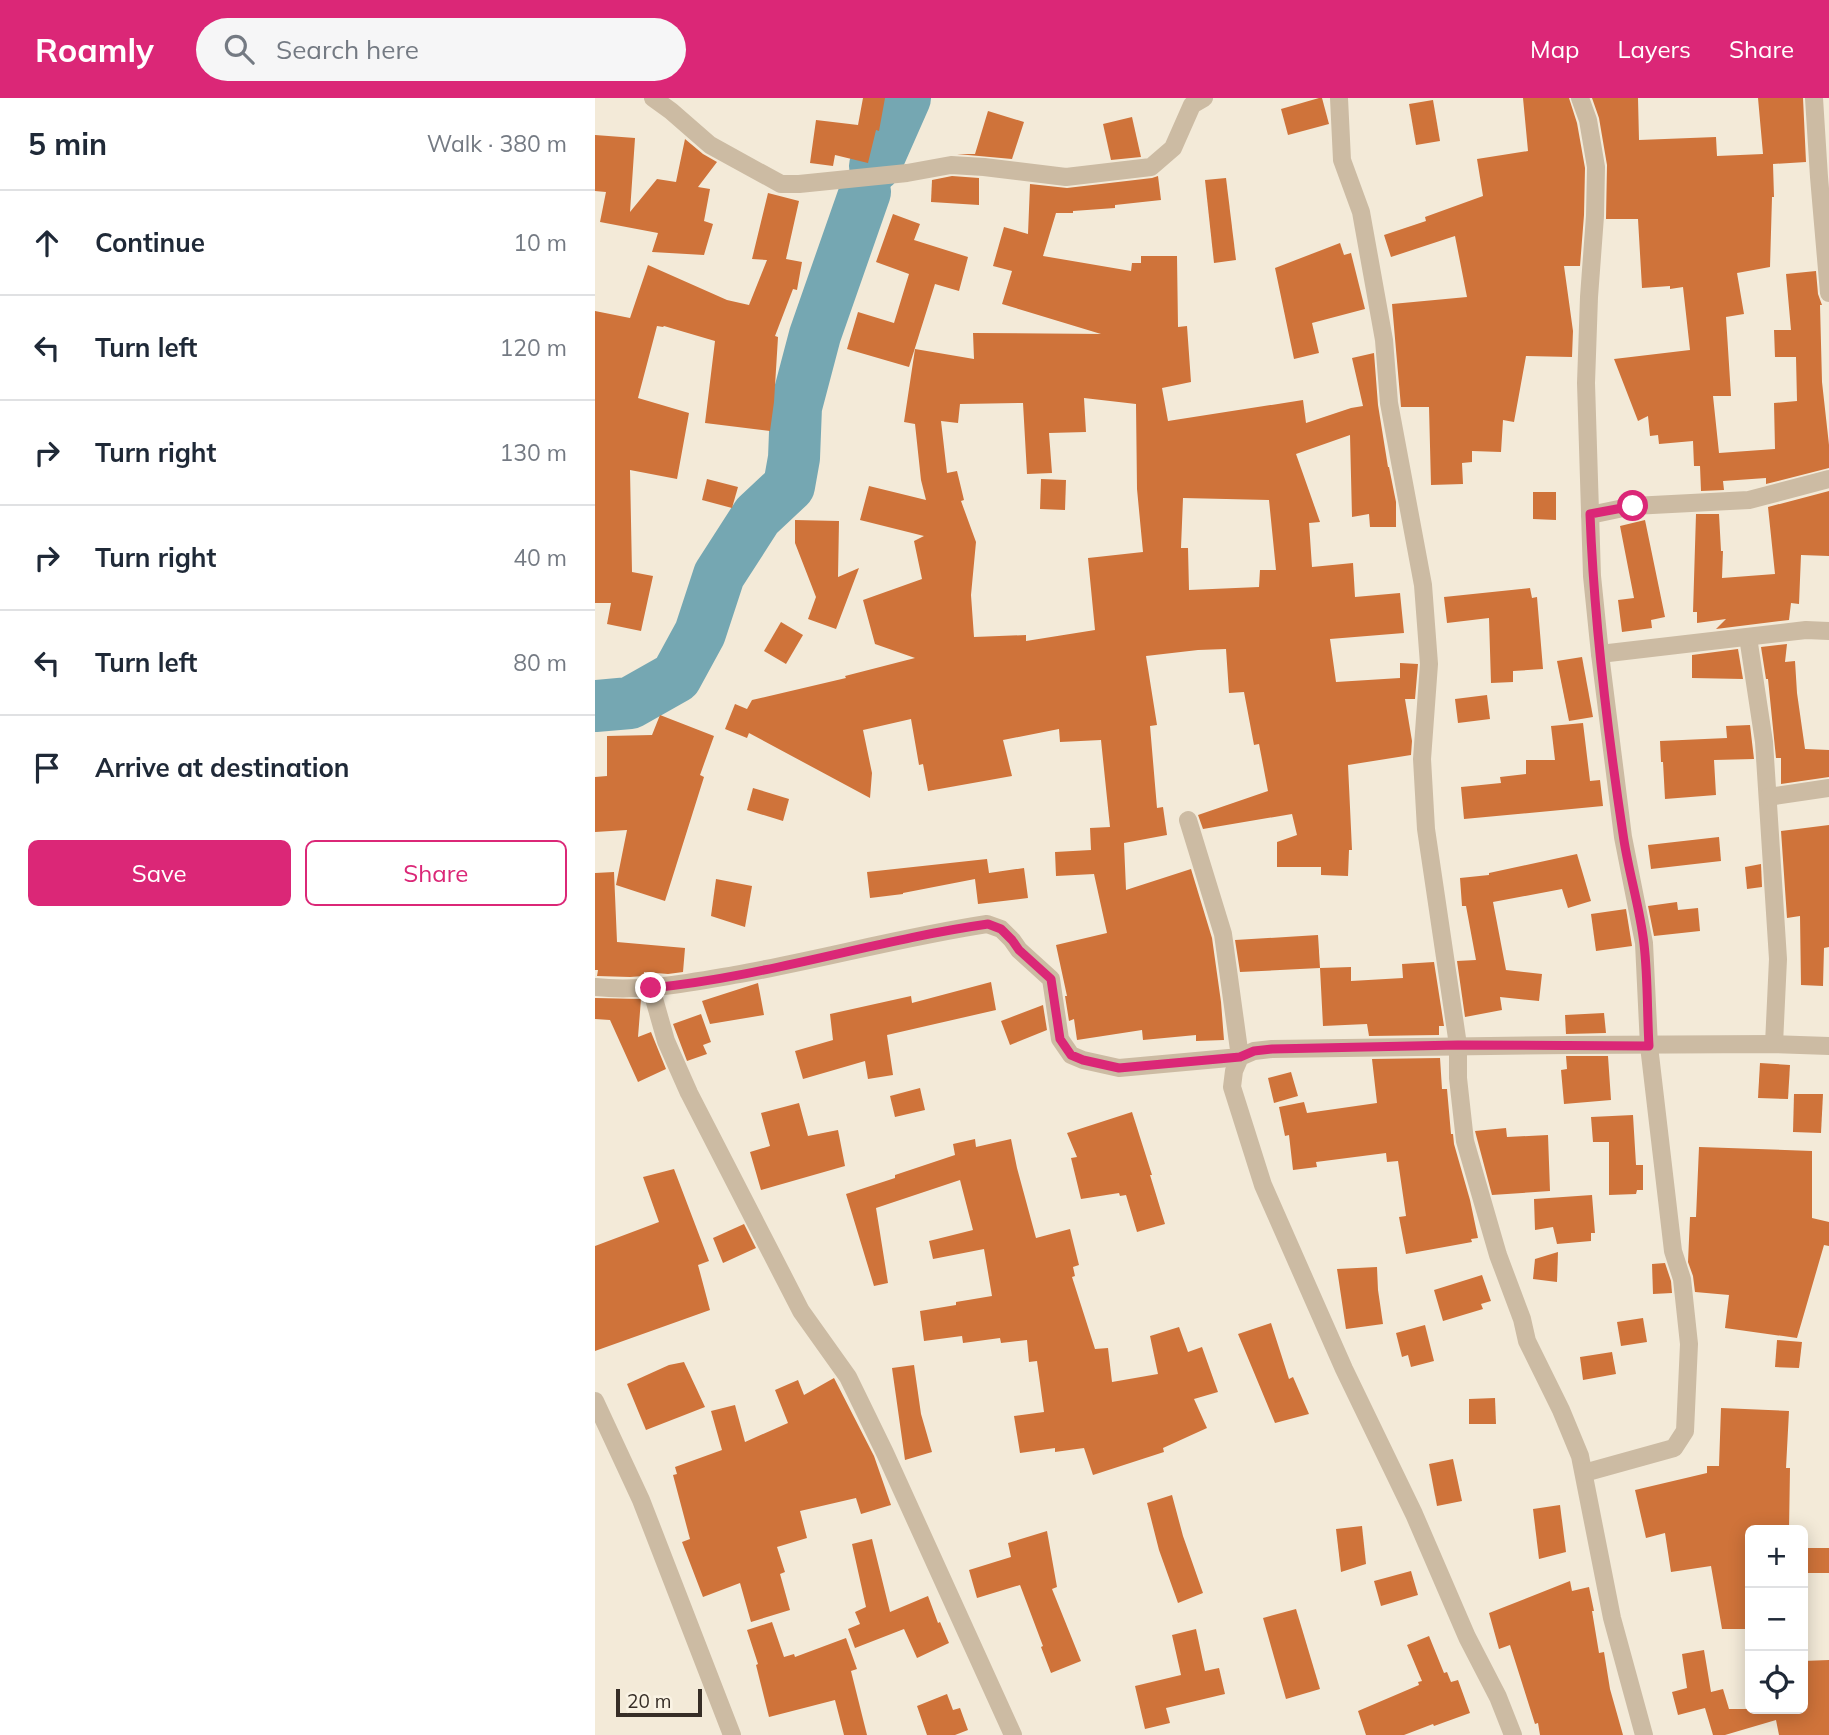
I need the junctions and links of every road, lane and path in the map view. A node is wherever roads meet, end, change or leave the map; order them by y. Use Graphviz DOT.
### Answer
graph roads {
  1 [pos="653,98"];
  2 [pos="1204,98"];
  3 [pos="1339,98"];
  4 [pos="1580,98"];
  5 [pos="1814,98"];
  6 [pos="1829,293"];
  7 [pos="1829,479"];
  8 [pos="1590,514"];
  9 [pos="1829,631"];
  10 [pos="1748,637"];
  11 [pos="1600,654"];
  12 [pos="1829,788"];
  13 [pos="1767,797"];
  14 [pos="1188,820"];
  15 [pos="595,987"];
  16 [pos="651,988"];
  17 [pos="1774,1044"];
  18 [pos="1458,1045"];
  19 [pos="1649,1046"];
  20 [pos="1829,1046"];
  21 [pos="1240,1057"];
  22 [pos="595,1401"];
  23 [pos="1584,1473"];
  24 [pos="732,1735"];
  25 [pos="1013,1735"];
  26 [pos="1513,1735"];
  27 [pos="1644,1735"];
  1 -- 2 [label="street"];
  3 -- 18 [label="street"];
  4 -- 8 [label="street"];
  5 -- 6 [label="street"];
  7 -- 8 [label="street"];
  8 -- 11 [label="street"];
  9 -- 10 [label="street"];
  10 -- 11 [label="street"];
  10 -- 13 [label="street"];
  11 -- 19 [label="street"];
  12 -- 13 [label="street"];
  13 -- 17 [label="street"];
  14 -- 21 [label="street"];
  15 -- 16 [label="street"];
  16 -- 21 [label="street"];
  16 -- 25 [label="street"];
  17 -- 19 [label="street"];
  17 -- 20 [label="street"];
  18 -- 19 [label="street"];
  18 -- 21 [label="street"];
  18 -- 23 [label="street"];
  19 -- 23 [label="street"];
  21 -- 26 [label="street"];
  22 -- 24 [label="street"];
  23 -- 27 [label="street"];
}
